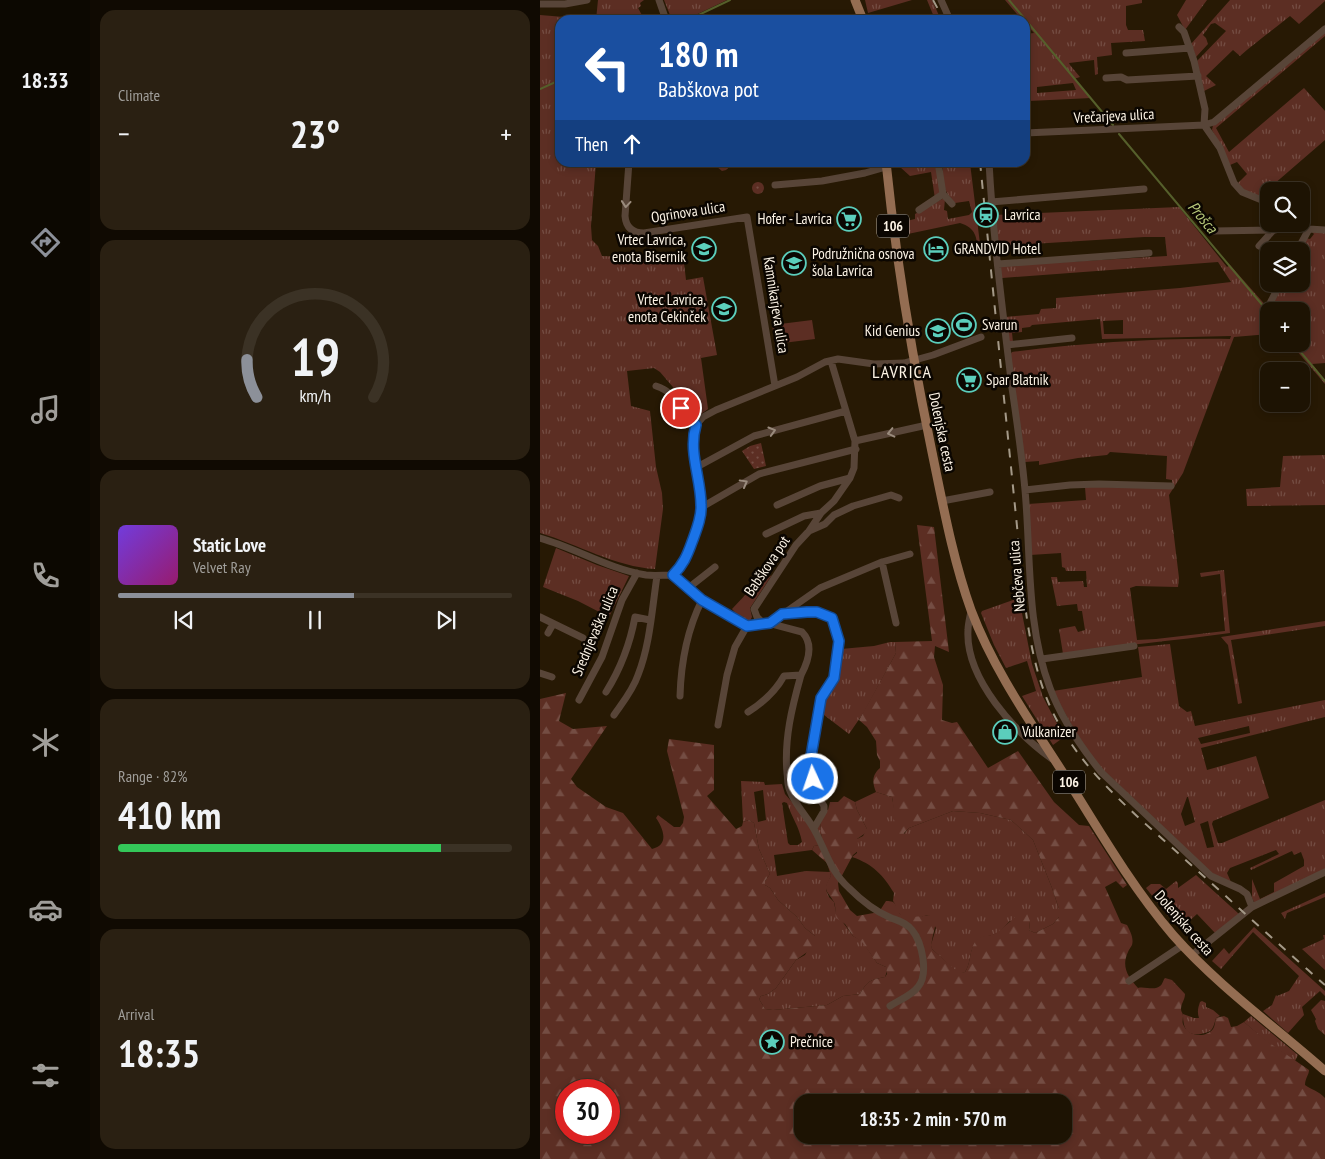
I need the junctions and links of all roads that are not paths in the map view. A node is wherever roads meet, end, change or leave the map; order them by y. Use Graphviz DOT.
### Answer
graph roads {
  1 [pos="587,0"];
  2 [pos="659,0"];
  3 [pos="856,0"];
  4 [pos="941,0"];
  5 [pos="540,4"];
  6 [pos="664,15"];
  7 [pos="861,15"];
  8 [pos="948,15"];
  9 [pos="1179,27"];
  10 [pos="1325,29"];
  11 [pos="1190,48"];
  12 [pos="1126,53"];
  13 [pos="1198,76"];
  14 [pos="1106,78"];
  15 [pos="1204,125"];
  16 [pos="1030,133"];
  17 [pos="628,167"];
  18 [pos="879,167"];
  19 [pos="886,167"];
  20 [pos="939,167"];
  21 [pos="989,167"];
  22 [pos="775,185"];
  23 [pos="1144,189"];
  24 [pos="943,194"];
  25 [pos="1260,200"];
  26 [pos="991,202"];
  27 [pos="952,204"];
  28 [pos="919,210"];
  29 [pos="1260,228"];
  30 [pos="748,229"];
  31 [pos="1310,230"];
  32 [pos="1324,230"];
  33 [pos="1214,231"];
  34 [pos="1272,232"];
  35 [pos="1259,246"];
  36 [pos="1149,253"];
  37 [pos="998,264"];
  38 [pos="981,337"];
  39 [pos="1072,338"];
  40 [pos="1007,345"];
  41 [pos="914,360"];
  42 [pos="831,361"];
  43 [pos="656,386"];
  44 [pos="776,386"];
  45 [pos="846,411"];
  46 [pos="696,425"];
  47 [pos="927,425"];
  48 [pos="856,445"];
  49 [pos="697,466"];
  50 [pos="850,478"];
  51 [pos="1171,486"];
  52 [pos="1025,490"];
  53 [pos="990,492"];
  54 [pos="899,498"];
  55 [pos="942,501"];
  56 [pos="777,505"];
  57 [pos="702,506"];
  58 [pos="821,513"];
  59 [pos="809,531"];
  60 [pos="766,534"];
  61 [pos="540,538"];
  62 [pos="910,554"];
  63 [pos="882,562"];
  64 [pos="715,567"];
  65 [pos="637,573"];
  66 [pos="673,575"];
  67 [pos="657,576"];
  68 [pos="687,589"];
  69 [pos="702,600"];
  70 [pos="972,611"];
  71 [pos="782,614"];
  72 [pos="540,617"];
  73 [pos="650,620"];
  74 [pos="770,623"];
  75 [pos="896,623"];
  76 [pos="553,624"];
  77 [pos="747,626"];
  78 [pos="548,633"];
  79 [pos="583,638"];
  80 [pos="1134,646"];
  81 [pos="1042,659"];
  82 [pos="540,671"];
  83 [pos="801,675"];
  84 [pos="552,677"];
  85 [pos="606,692"];
  86 [pos="680,696"];
  87 [pos="579,700"];
  88 [pos="748,712"];
  89 [pos="614,715"];
  90 [pos="718,725"];
  91 [pos="1056,762"];
  92 [pos="814,828"];
  93 [pos="1325,872"];
  94 [pos="1252,907"];
  95 [pos="1183,945"];
  96 [pos="1192,955"];
  97 [pos="1129,981"];
  98 [pos="890,1006"];
  99 [pos="1325,1071"];
  1 -- 5 [label="street"];
  2 -- 6 [label="street"];
  3 -- 7 [label="main road"];
  4 -- 8 [label="street"];
  9 -- 11 [label="street"];
  10 -- 15 [label="street, Vrečarjeva ulica"];
  11 -- 12 [label="street"];
  11 -- 13 [label="street"];
  13 -- 14 [label="street"];
  13 -- 15 [label="street"];
  15 -- 16 [label="street, Vrečarjeva ulica"];
  15 -- 25 [label="street"];
  17 -- 30 [label="street, Ogrinova ulica, one-way"];
  18 -- 22 [label="street, Dolenjska cesta"];
  19 -- 41 [label="main road, Dolenjska cesta / 106"];
  20 -- 24 [label="street"];
  21 -- 26 [label="street, Nebčeva ulica"];
  23 -- 26 [label="street"];
  24 -- 27 [label="street"];
  24 -- 28 [label="street"];
  26 -- 37 [label="street, Nebčeva ulica"];
  29 -- 33 [label="street"];
  30 -- 44 [label="street, Kamnikarjeva ulica"];
  31 -- 32 [label="street"];
  34 -- 35 [label="street"];
  36 -- 37 [label="street"];
  37 -- 40 [label="street, Nebčeva ulica"];
  38 -- 41 [label="street"];
  39 -- 40 [label="street"];
  40 -- 52 [label="street, Nebčeva ulica"];
  41 -- 42 [label="street"];
  41 -- 47 [label="main road, Dolenjska cesta / 106"];
  42 -- 44 [label="street"];
  42 -- 45 [label="street, Babškova pot"];
  43 -- 46 [label="street"];
  44 -- 46 [label="street"];
  45 -- 48 [label="street, Babškova pot"];
  49 -- 45 [label="street, one-way"];
  46 -- 49 [label="street"];
  47 -- 48 [label="street, one-way"];
  47 -- 55 [label="main road, Dolenjska cesta / 106"];
  48 -- 50 [label="street, Babškova pot"];
  57 -- 48 [label="street, one-way"];
  49 -- 57 [label="street"];
  50 -- 56 [label="street"];
  50 -- 58 [label="street, Babškova pot"];
  51 -- 52 [label="street"];
  52 -- 81 [label="street, Nebčeva ulica"];
  53 -- 55 [label="street"];
  54 -- 59 [label="street, Babškova pot"];
  55 -- 70 [label="main road, Dolenjska cesta / 106"];
  57 -- 66 [label="street"];
  58 -- 59 [label="street, Babškova pot"];
  58 -- 60 [label="street, Babškova pot"];
  59 -- 74 [label="street, Babškova pot"];
  61 -- 65 [label="street, Srednjevaška ulica"];
  62 -- 63 [label="street"];
  63 -- 71 [label="street"];
  63 -- 75 [label="street"];
  64 -- 68 [label="street"];
  65 -- 67 [label="street, Srednjevaška ulica"];
  65 -- 87 [label="street, Srednjevaška ulica"];
  66 -- 67 [label="street, Srednjevaška ulica"];
  66 -- 68 [label="street"];
  67 -- 73 [label="street"];
  68 -- 69 [label="street"];
  69 -- 77 [label="street"];
  69 -- 86 [label="street"];
  70 -- 91 [label="main road, Dolenjska cesta / 106"];
  70 -- 91 [label="street, Dolenjska cesta"];
  71 -- 74 [label="street"];
  71 -- 92 [label="street"];
  72 -- 76 [label="street, Srednjevaška ulica"];
  73 -- 85 [label="street, Srednjevaška ulica"];
  73 -- 89 [label="street"];
  74 -- 77 [label="street"];
  74 -- 83 [label="street"];
  76 -- 78 [label="street"];
  76 -- 79 [label="street, Srednjevaška ulica"];
  77 -- 90 [label="street"];
  80 -- 81 [label="street"];
  81 -- 94 [label="street, Nebčeva ulica"];
  82 -- 84 [label="street"];
  83 -- 88 [label="street"];
  83 -- 92 [label="street"];
  91 -- 95 [label="main road, Dolenjska cesta / 106"];
  92 -- 98 [label="street"];
  93 -- 94 [label="street"];
  94 -- 96 [label="street"];
  95 -- 96 [label="main road, Dolenjska cesta / 106"];
  95 -- 97 [label="street"];
  96 -- 99 [label="main road, Dolenjska cesta / 106"];
}
